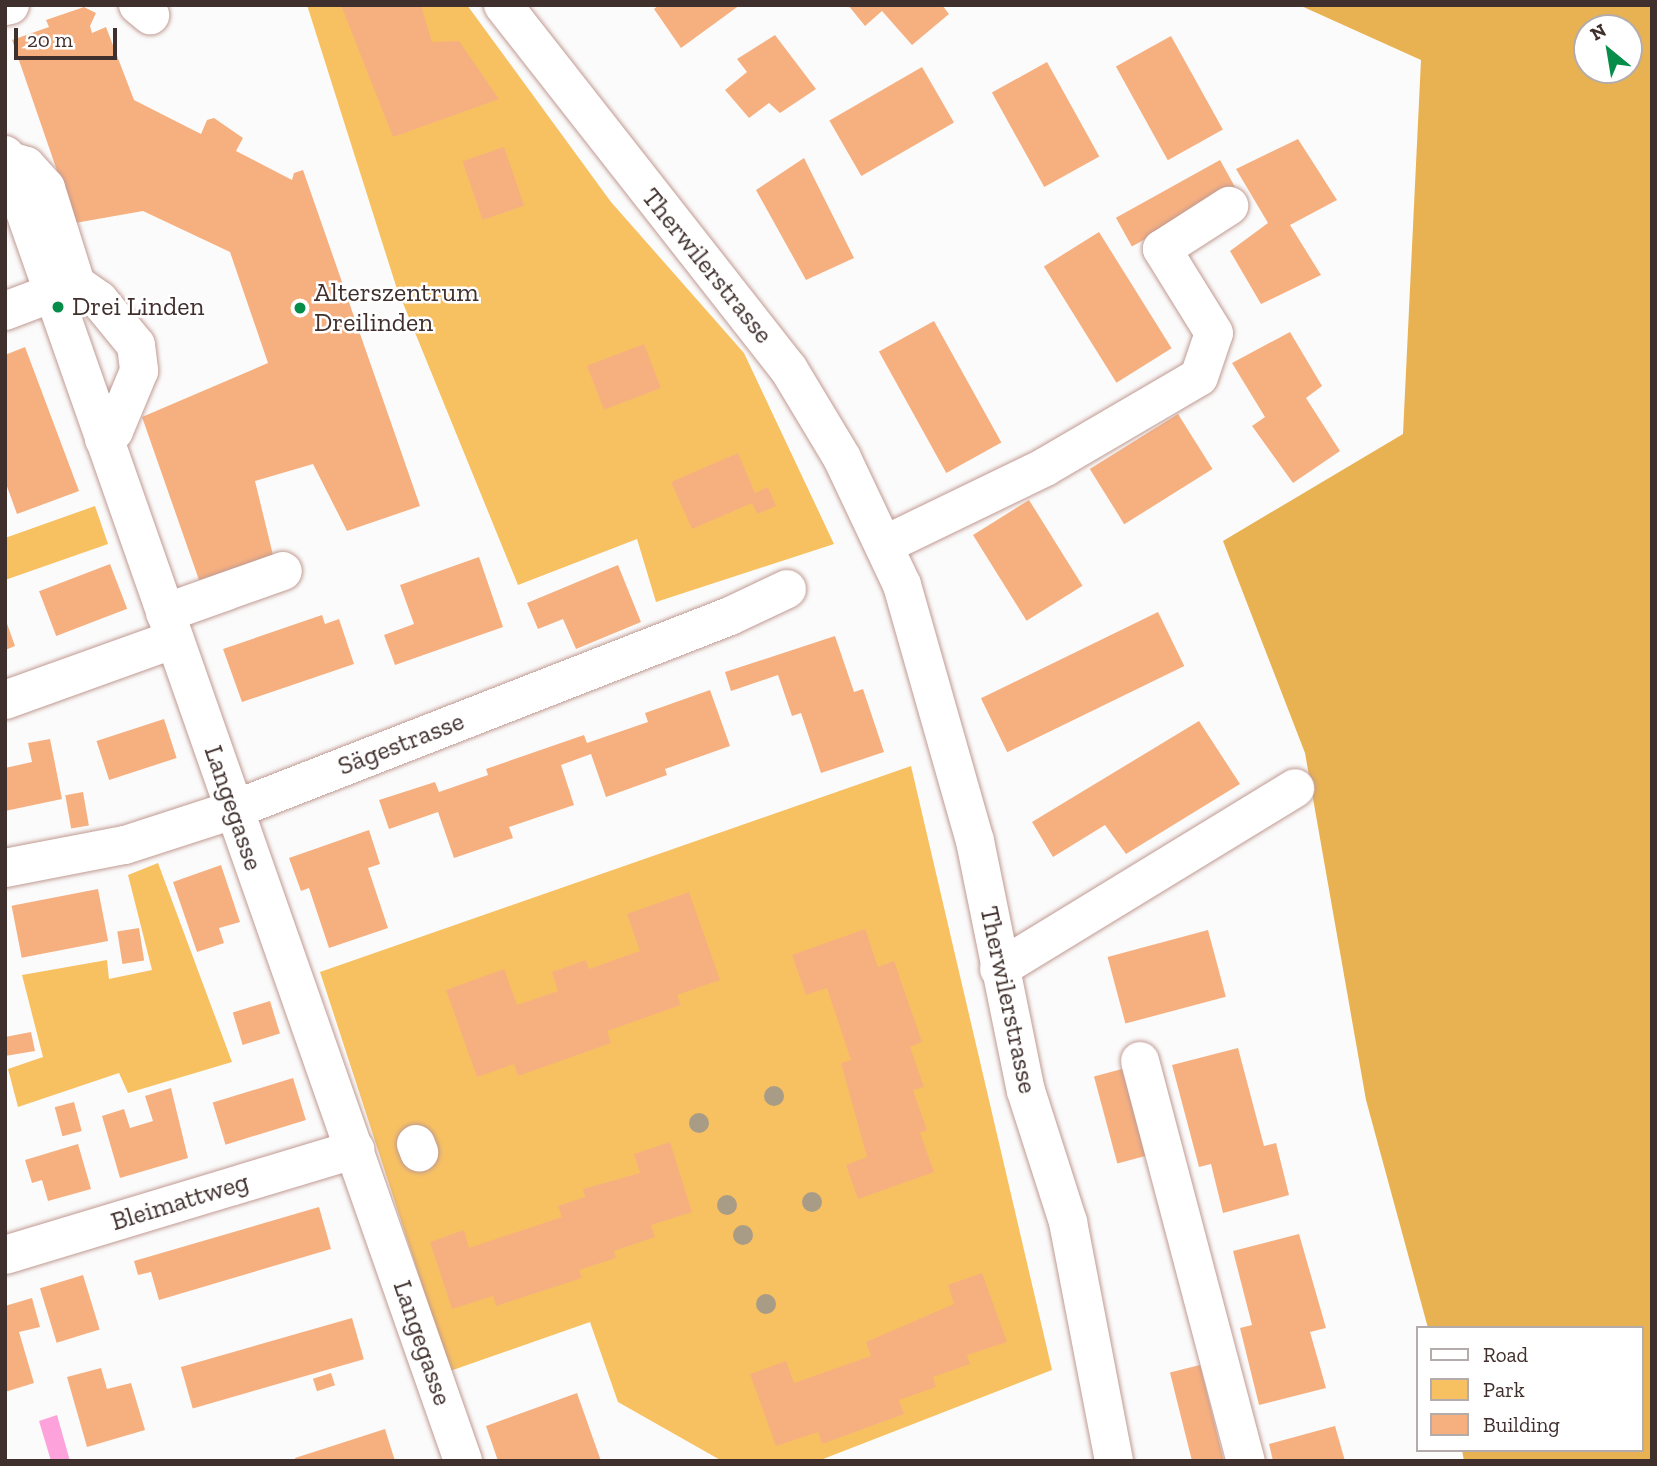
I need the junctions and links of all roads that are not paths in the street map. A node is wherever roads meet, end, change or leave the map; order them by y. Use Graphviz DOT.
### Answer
graph roads {
  1 [pos="503,5"];
  2 [pos="6,158"];
  3 [pos="1229,206"];
  4 [pos="65,289"];
  5 [pos="5,311"];
  6 [pos="104,439"];
  7 [pos="884,545"];
  8 [pos="283,571"];
  9 [pos="787,589"];
  10 [pos="169,626"];
  11 [pos="5,700"];
  12 [pos="1294,788"];
  13 [pos="233,810"];
  14 [pos="5,868"];
  15 [pos="999,969"];
  16 [pos="1140,1061"];
  17 [pos="355,1149"];
  18 [pos="5,1255"];
  19 [pos="463,1461"];
  20 [pos="1114,1461"];
  21 [pos="1246,1461"];
  1 -- 7 [label="street, Therwilerstrasse"];
  2 -- 4 [label="street, Langegasse"];
  3 -- 7 [label="street"];
  4 -- 5 [label="street"];
  4 -- 6 [label="street, Langegasse"];
  4 -- 6 [label="street"];
  6 -- 10 [label="street, Langegasse"];
  7 -- 15 [label="street, Therwilerstrasse"];
  8 -- 10 [label="street"];
  9 -- 13 [label="street, Sägestrasse"];
  10 -- 11 [label="street"];
  10 -- 13 [label="street, Langegasse"];
  12 -- 15 [label="street"];
  13 -- 14 [label="street, Sägestrasse"];
  13 -- 17 [label="street, Langegasse"];
  15 -- 20 [label="street, Therwilerstrasse"];
  16 -- 21 [label="street"];
  17 -- 18 [label="street, Bleimattweg"];
  17 -- 19 [label="street, Langegasse"];
}
